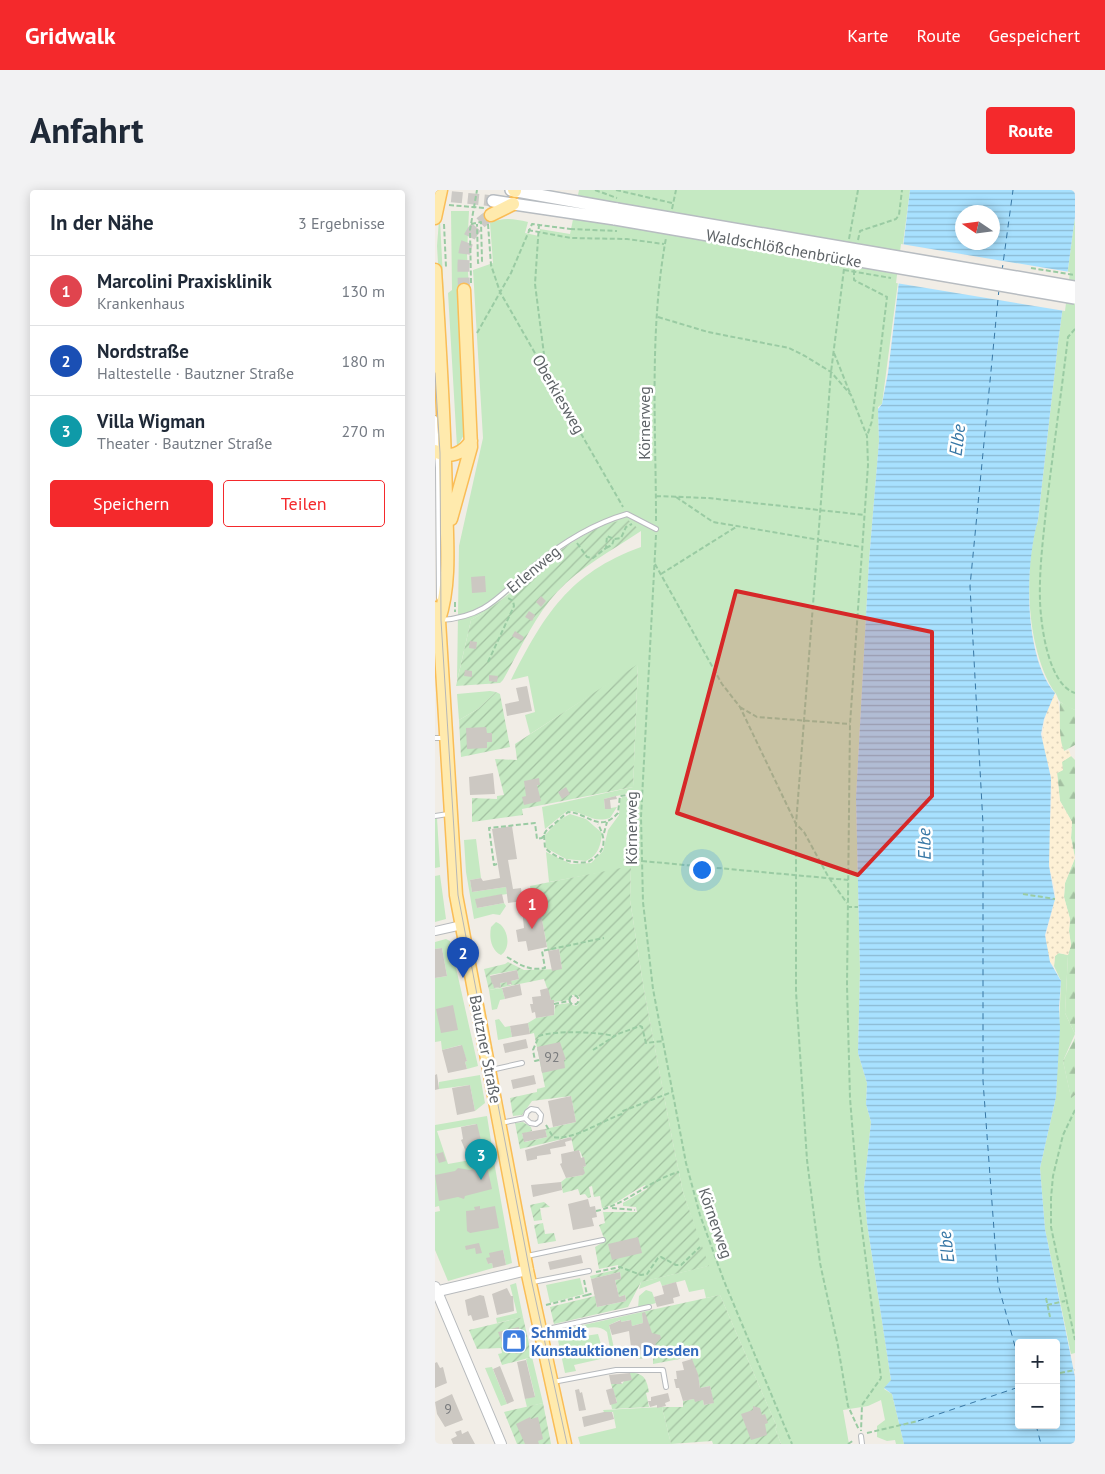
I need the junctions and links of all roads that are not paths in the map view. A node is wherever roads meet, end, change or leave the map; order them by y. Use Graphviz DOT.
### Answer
graph roads {
  1 [pos="441,190"];
  2 [pos="513,190"];
  3 [pos="513,204"];
  4 [pos="486,213"];
  5 [pos="435,218"];
  6 [pos="435,270"];
  7 [pos="1075,287"];
  8 [pos="464,290"];
  9 [pos="1075,298"];
  10 [pos="435,418"];
  11 [pos="471,440"];
  12 [pos="439,453"];
  13 [pos="656,529"];
  14 [pos="447,531"];
  15 [pos="435,608"];
  16 [pos="437,621"];
  17 [pos="440,738"];
  18 [pos="450,814"];
  19 [pos="435,816"];
  20 [pos="461,925"];
  21 [pos="435,931"];
  22 [pos="522,1064"];
  23 [pos="491,1070"];
  24 [pos="525,1118"];
  25 [pos="501,1123"];
  26 [pos="603,1240"];
  27 [pos="525,1256"];
  28 [pos="527,1270"];
  29 [pos="591,1272"];
  30 [pos="530,1283"];
  31 [pos="436,1290"];
  32 [pos="649,1308"];
  33 [pos="540,1330"];
  34 [pos="552,1382"];
  35 [pos="666,1386"];
  36 [pos="861,1436"];
  37 [pos="501,1444"];
  38 [pos="565,1444"];
  39 [pos="862,1444"];
  1 -- 5 [label="main road"];
  2 -- 7 [label="main road, Waldschlößchenbrücke, bridge"];
  3 -- 4 [label="main road"];
  3 -- 9 [label="main road, Waldschlößchenbrücke, bridge"];
  6 -- 12 [label="main road, Bautzner Straße"];
  8 -- 11 [label="main road"];
  10 -- 12 [label="lane"];
  11 -- 12 [label="main road"];
  11 -- 14 [label="main road"];
  12 -- 14 [label="main road, Bautzner Straße"];
  12 -- 16 [label="lane"];
  13 -- 16 [label="lane, Erlenweg"];
  14 -- 16 [label="main road, Bautzner Straße"];
  15 -- 16 [label="main road, Bautzner Straße"];
  16 -- 17 [label="main road, Bautzner Straße"];
  17 -- 18 [label="main road, Bautzner Straße"];
  18 -- 19 [label="lane"];
  18 -- 20 [label="main road, Bautzner Straße"];
  20 -- 21 [label="street"];
  20 -- 23 [label="main road, Bautzner Straße"];
  22 -- 23 [label="lane"];
  23 -- 25 [label="main road, Bautzner Straße"];
  24 -- 24 [label="lane"];
  24 -- 25 [label="lane"];
  25 -- 27 [label="main road, Bautzner Straße"];
  26 -- 27 [label="lane"];
  27 -- 28 [label="main road, Bautzner Straße"];
  28 -- 30 [label="main road, Bautzner Straße"];
  28 -- 31 [label="street"];
  29 -- 30 [label="lane"];
  30 -- 33 [label="main road, Bautzner Straße"];
  31 -- 37 [label="street"];
  32 -- 33 [label="lane"];
  33 -- 34 [label="main road, Bautzner Straße"];
  34 -- 35 [label="lane"];
  34 -- 38 [label="main road, Bautzner Straße"];
  36 -- 39 [label="lane"];
}
